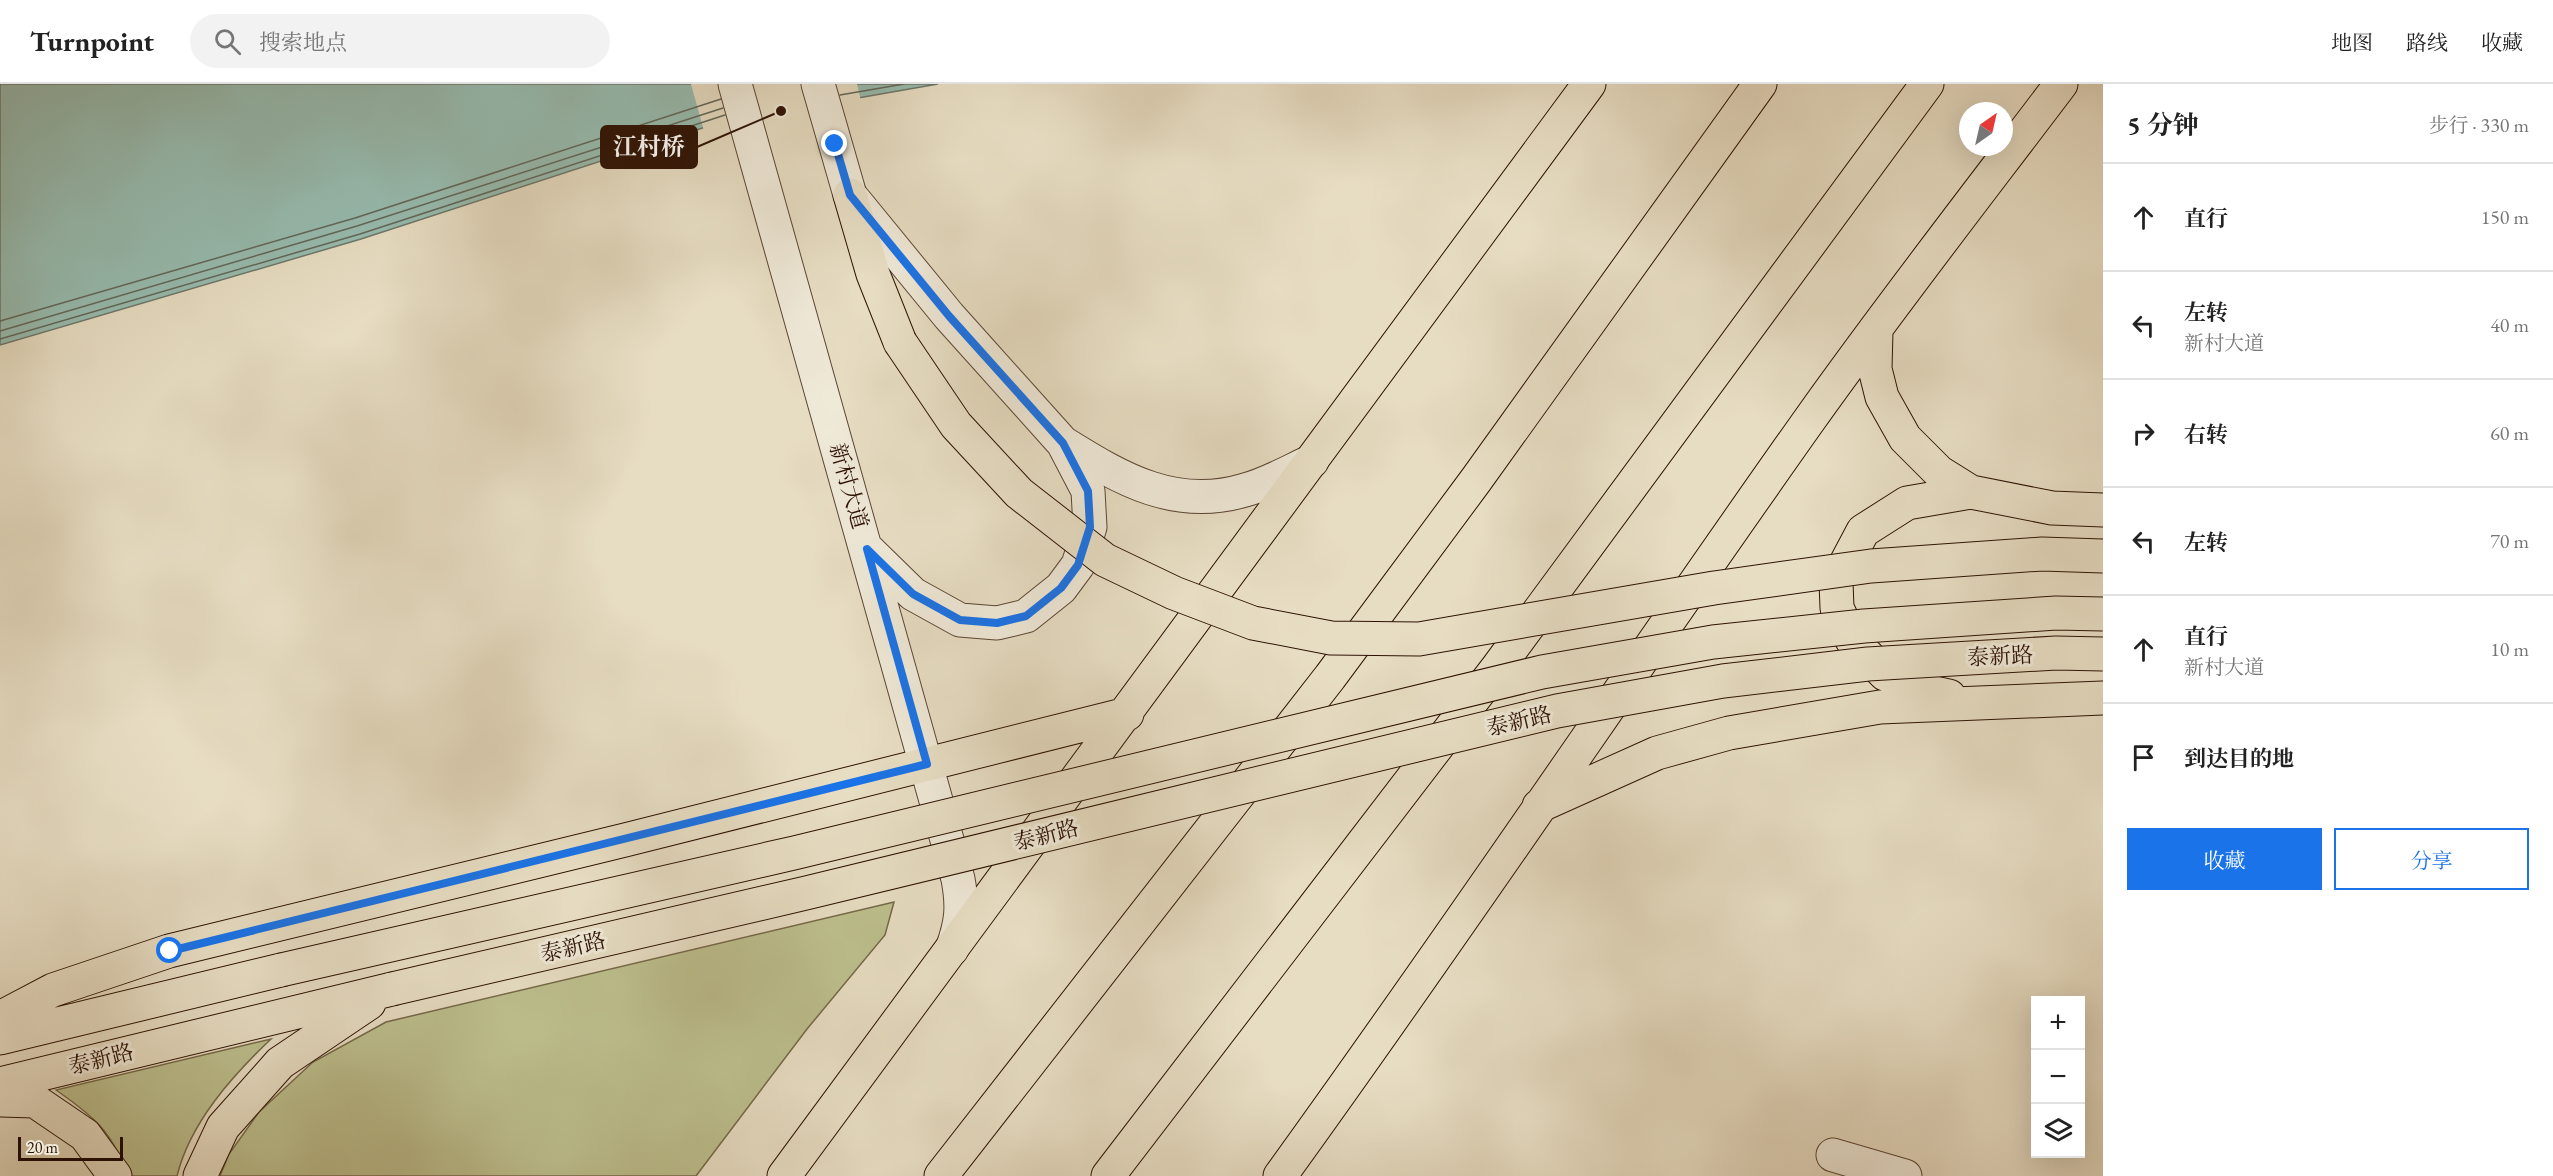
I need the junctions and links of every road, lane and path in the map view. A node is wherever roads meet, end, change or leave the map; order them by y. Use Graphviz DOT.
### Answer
graph roads {
  1 [pos="735,84"];
  2 [pos="818,84"];
  3 [pos="1589,84"];
  4 [pos="1760,84"];
  5 [pos="1927,84"];
  6 [pos="2061,84"];
  7 [pos="850,195"];
  8 [pos="1876,331"];
  9 [pos="1063,443"];
  10 [pos="1312,461"];
  11 [pos="1971,492"];
  12 [pos="2103,510"];
  13 [pos="867,549"];
  14 [pos="2103,556"];
  15 [pos="2103,614"];
  16 [pos="2103,654"];
  17 [pos="2103,698"];
  18 [pos="1984,702"];
  19 [pos="1127,714"];
  20 [pos="927,764"];
  21 [pos="1538,807"];
  22 [pos="952,949"];
  23 [pos="392,989"];
  24 [pos="0,1018"];
  25 [pos="0,1038"];
  26 [pos="0,1084"];
  27 [pos="0,1100"];
  28 [pos="1833,1155"];
  29 [pos="115,1176"];
  30 [pos="200,1176"];
  31 [pos="784,1176"];
  32 [pos="941,1176"];
  33 [pos="1108,1176"];
  34 [pos="1280,1176"];
  35 [pos="1905,1176"];
  1 -- 13 [label="street, 新村大道"];
  2 -- 7 [label="street"];
  3 -- 10 [label="main road"];
  4 -- 32 [label="main road"];
  5 -- 33 [label="main road"];
  6 -- 8 [label="main road"];
  7 -- 9 [label="street"];
  7 -- 14 [label="main road, bridge"];
  8 -- 11 [label="main road"];
  8 -- 21 [label="main road"];
  9 -- 10 [label="street"];
  9 -- 13 [label="street"];
  10 -- 19 [label="main road"];
  11 -- 12 [label="main road"];
  11 -- 18 [label="main road"];
  13 -- 20 [label="street, 新村大道"];
  15 -- 25 [label="main road, 泰新路, bridge"];
  16 -- 23 [label="main road, 泰新路, bridge"];
  17 -- 18 [label="main road"];
  18 -- 21 [label="main road"];
  19 -- 20 [label="main road"];
  19 -- 22 [label="main road"];
  20 -- 22 [label="street, 新村大道"];
  20 -- 24 [label="main road"];
  21 -- 34 [label="main road"];
  22 -- 31 [label="main road"];
  23 -- 26 [label="main road, 泰新路"];
  23 -- 30 [label="main road"];
  27 -- 29 [label="main road"];
  28 -- 35 [label="street"];
}
